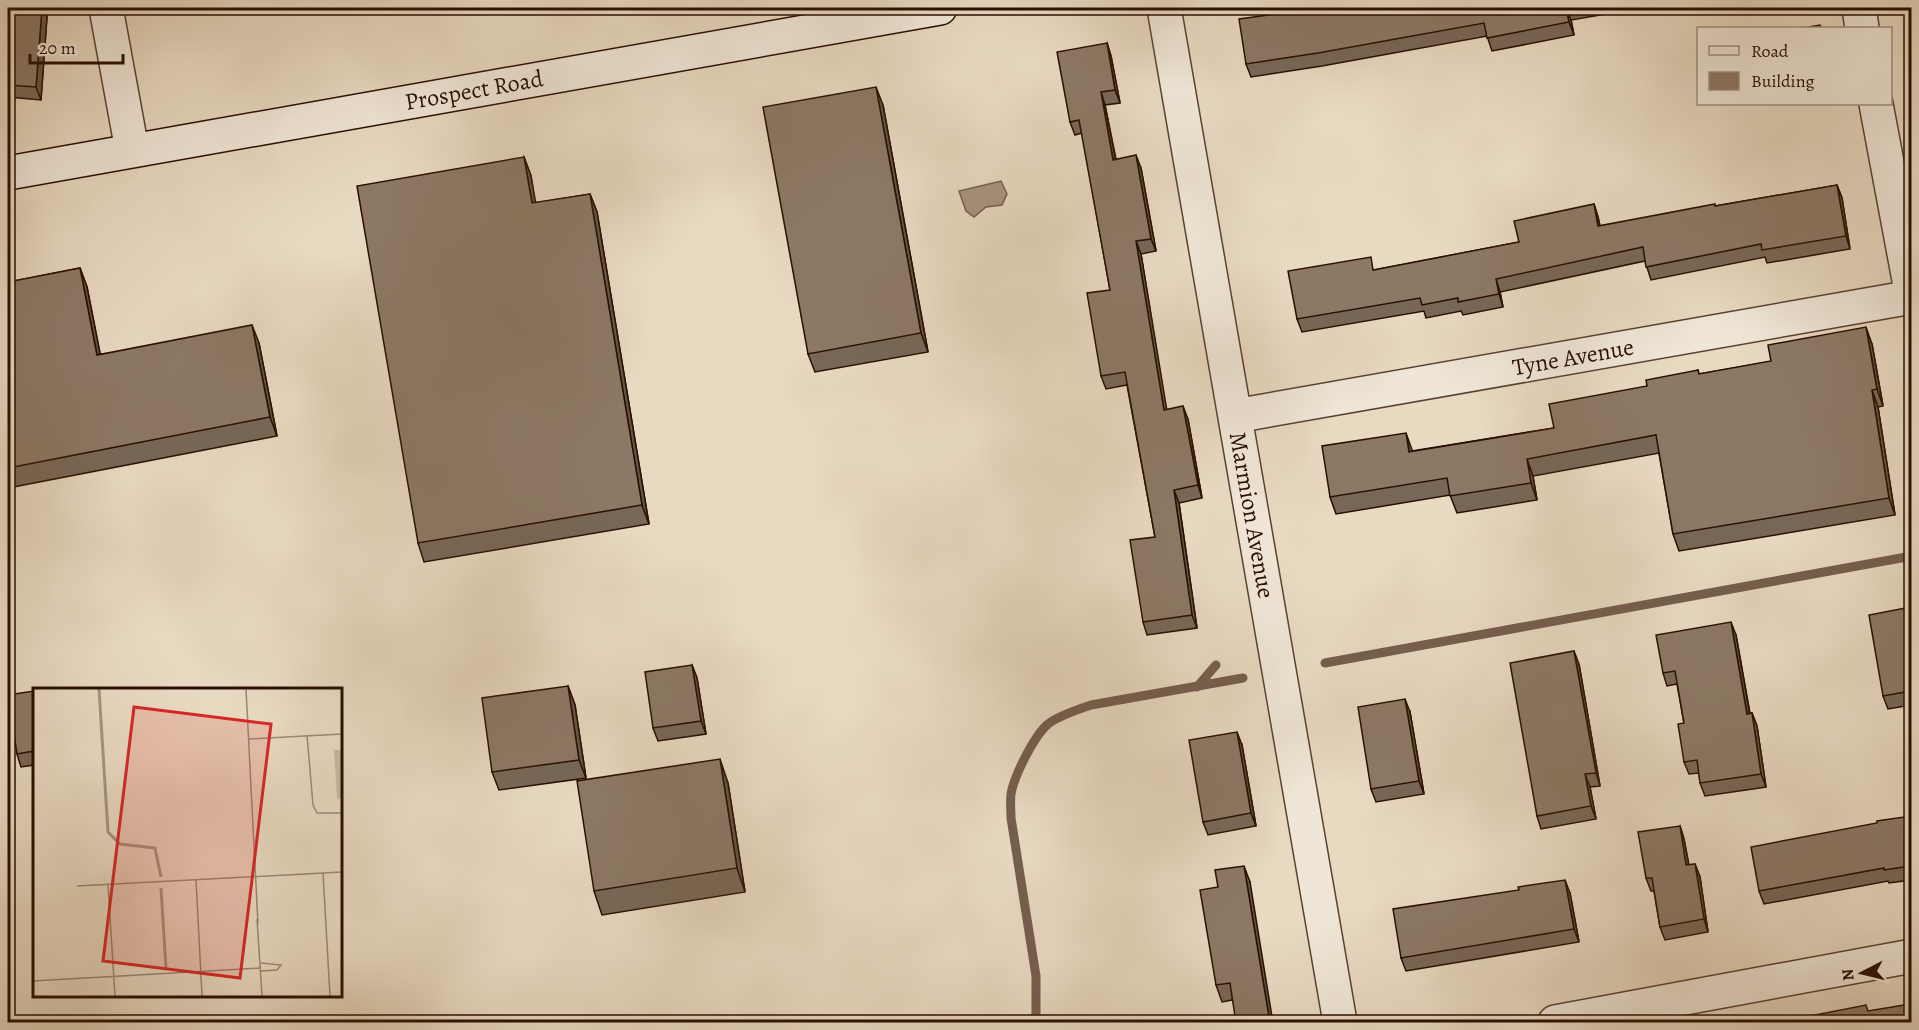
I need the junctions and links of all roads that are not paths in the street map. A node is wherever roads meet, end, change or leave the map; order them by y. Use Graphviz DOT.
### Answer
graph roads {
  1 [pos="106,8"];
  2 [pos="940,8"];
  3 [pos="1164,8"];
  4 [pos="1858,8"];
  5 [pos="1862,27"];
  6 [pos="1876,105"];
  7 [pos="132,150"];
  8 [pos="8,173"];
  9 [pos="1911,297"];
  10 [pos="1235,416"];
  11 [pos="1911,956"];
  12 [pos="1340,1023"];
  13 [pos="1555,1023"];
  1 -- 7 [label="street"];
  2 -- 7 [label="street, Prospect Road"];
  3 -- 10 [label="street, Marmion Avenue"];
  4 -- 5 [label="street"];
  6 -- 9 [label="street"];
  7 -- 8 [label="street, Prospect Road"];
  9 -- 10 [label="street, Tyne Avenue"];
  10 -- 12 [label="street, Marmion Avenue"];
  11 -- 13 [label="street"];
}
